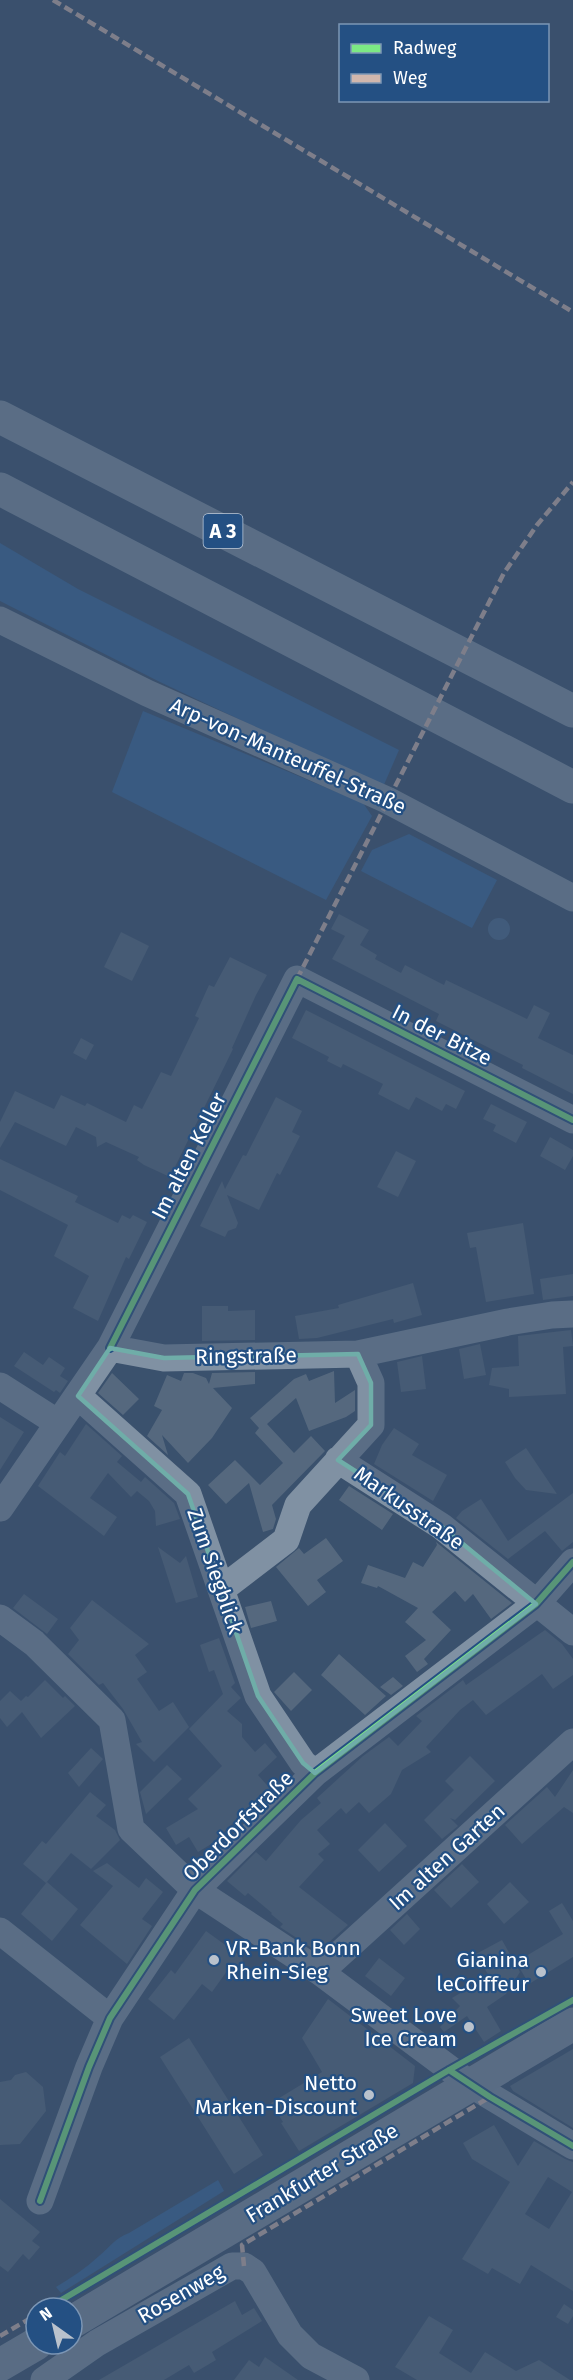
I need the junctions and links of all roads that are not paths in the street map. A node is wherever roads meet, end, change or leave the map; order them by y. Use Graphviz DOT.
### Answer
graph roads {
  1 [pos="0,417"];
  2 [pos="0,489"];
  3 [pos="0,620"];
  4 [pos="573,711"];
  5 [pos="573,787"];
  6 [pos="573,898"];
  7 [pos="297,979"];
  8 [pos="573,1120"];
  9 [pos="573,1314"];
  10 [pos="110,1348"];
  11 [pos="358,1354"];
  12 [pos="0,1386"];
  13 [pos="78,1396"];
  14 [pos="58,1424"];
  15 [pos="339,1460"];
  16 [pos="0,1508"];
  17 [pos="573,1562"];
  18 [pos="222,1589"];
  19 [pos="536,1604"];
  20 [pos="0,1618"];
  21 [pos="573,1632"];
  22 [pos="573,1742"];
  23 [pos="315,1773"];
  24 [pos="195,1890"];
  25 [pos="0,1931"];
  26 [pos="320,1972"];
  27 [pos="110,2018"];
  28 [pos="573,2024"];
  29 [pos="470,2084"];
  30 [pos="573,2146"];
  31 [pos="40,2201"];
  32 [pos="84,2315"];
  33 [pos="24,2354"];
  34 [pos="7,2369"];
  35 [pos="44,2380"];
  36 [pos="356,2380"];
  1 -- 4 [label="highway, A 3"];
  2 -- 5 [label="highway"];
  3 -- 6 [label="street, Arp-von-Manteuffel-Straße"];
  7 -- 8 [label="street, In der Bitze"];
  7 -- 10 [label="street, Im alten Keller"];
  9 -- 11 [label="street, Ringstraße"];
  10 -- 11 [label="street, Ringstraße"];
  10 -- 13 [label="street"];
  11 -- 15 [label="street, Markusstraße"];
  12 -- 14 [label="street"];
  13 -- 14 [label="street"];
  13 -- 18 [label="street, Zum Siegblick"];
  14 -- 16 [label="street"];
  15 -- 18 [label="street"];
  15 -- 19 [label="street, Markusstraße"];
  17 -- 19 [label="street, Oberdorfstraße"];
  18 -- 23 [label="street, Zum Siegblick"];
  19 -- 21 [label="street, Markusstraße"];
  19 -- 23 [label="street, Oberdorfstraße"];
  20 -- 24 [label="street"];
  22 -- 26 [label="street, Im alten Garten"];
  23 -- 24 [label="street, Oberdorfstraße"];
  24 -- 26 [label="street"];
  24 -- 27 [label="street, Oberdorfstraße"];
  25 -- 27 [label="street"];
  26 -- 29 [label="street"];
  27 -- 31 [label="street, Oberdorfstraße"];
  28 -- 29 [label="main road, Frankfurter Straße"];
  29 -- 30 [label="street"];
  29 -- 32 [label="main road, Frankfurter Straße"];
  33 -- 34 [label="main road"];
  35 -- 36 [label="street, Rosenweg"];
}
